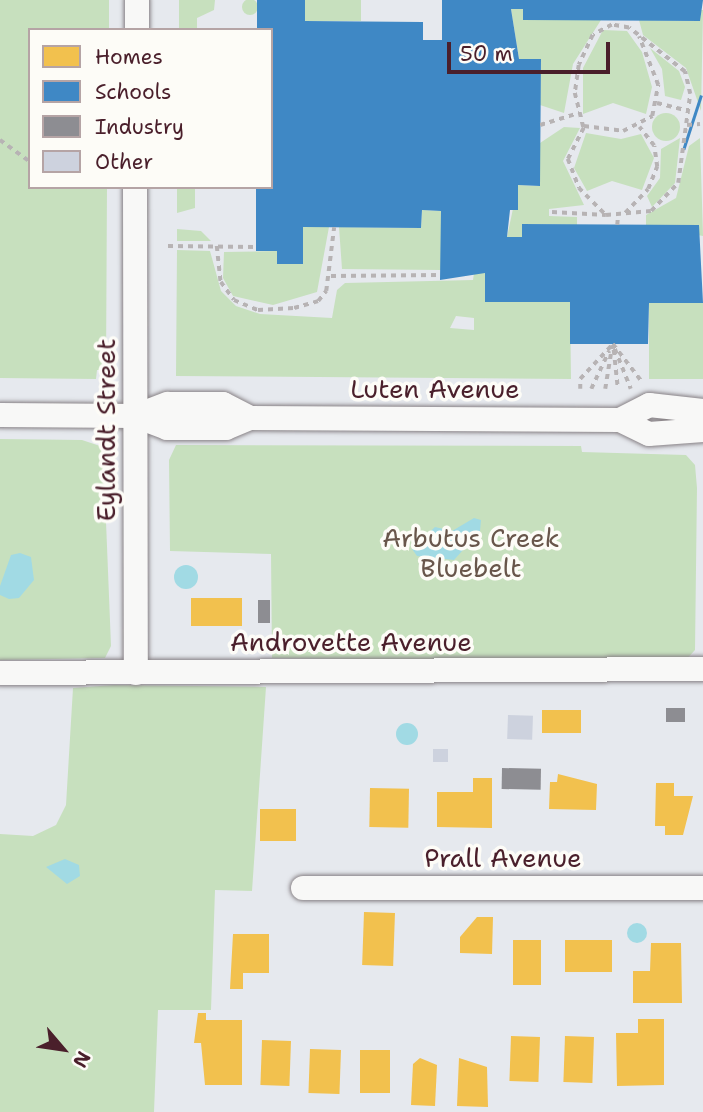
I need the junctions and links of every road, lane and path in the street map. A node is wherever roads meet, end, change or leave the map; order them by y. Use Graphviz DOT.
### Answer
graph roads {
  1 [pos="137,0"];
  2 [pos="137,28"];
  3 [pos="638,35"];
  4 [pos="657,103"];
  5 [pos="689,111"];
  6 [pos="579,113"];
  7 [pos="701,124"];
  8 [pos="540,125"];
  9 [pos="687,125"];
  10 [pos="584,127"];
  11 [pos="639,127"];
  12 [pos="0,140"];
  13 [pos="28,161"];
  14 [pos="135,189"];
  15 [pos="552,212"];
  16 [pos="620,214"];
  17 [pos="606,215"];
  18 [pos="617,225"];
  19 [pos="334,227"];
  20 [pos="168,246"];
  21 [pos="217,246"];
  22 [pos="256,247"];
  23 [pos="440,275"];
  24 [pos="331,276"];
  25 [pos="613,344"];
  26 [pos="643,380"];
  27 [pos="580,389"];
  28 [pos="591,389"];
  29 [pos="605,389"];
  30 [pos="618,389"];
  31 [pos="631,389"];
  32 [pos="703,411"];
  33 [pos="0,415"];
  34 [pos="136,415"];
  35 [pos="620,420"];
  36 [pos="703,430"];
  37 [pos="703,669"];
  38 [pos="0,673"];
  39 [pos="136,673"];
  40 [pos="303,888"];
  41 [pos="703,888"];
  1 -- 2 [label="street"];
  3 -- 4 [label="path"];
  3 -- 5 [label="path"];
  3 -- 6 [label="path"];
  4 -- 5 [label="path"];
  4 -- 11 [label="path"];
  5 -- 9 [label="path"];
  6 -- 8 [label="path"];
  6 -- 10 [label="path"];
  7 -- 9 [label="path"];
  9 -- 16 [label="path"];
  10 -- 11 [label="path"];
  10 -- 17 [label="path"];
  11 -- 16 [label="path"];
  12 -- 13 [label="path"];
  14 -- 34 [label="street, Eylandt Street"];
  15 -- 17 [label="path"];
  16 -- 17 [label="path"];
  16 -- 18 [label="path"];
  19 -- 24 [label="path"];
  20 -- 21 [label="path"];
  21 -- 22 [label="path"];
  21 -- 24 [label="path"];
  23 -- 24 [label="path"];
  25 -- 26 [label="path"];
  25 -- 27 [label="path"];
  25 -- 28 [label="path"];
  25 -- 29 [label="path"];
  25 -- 30 [label="path"];
  25 -- 31 [label="path"];
  32 -- 35 [label="street, Luten Avenue"];
  33 -- 34 [label="street, Luten Avenue"];
  34 -- 35 [label="street, Luten Avenue"];
  34 -- 39 [label="street, Eylandt Street"];
  35 -- 36 [label="street, Luten Avenue"];
  37 -- 39 [label="street, Androvette Avenue"];
  38 -- 39 [label="street, Androvette Avenue"];
  40 -- 41 [label="street, Prall Avenue"];
}
